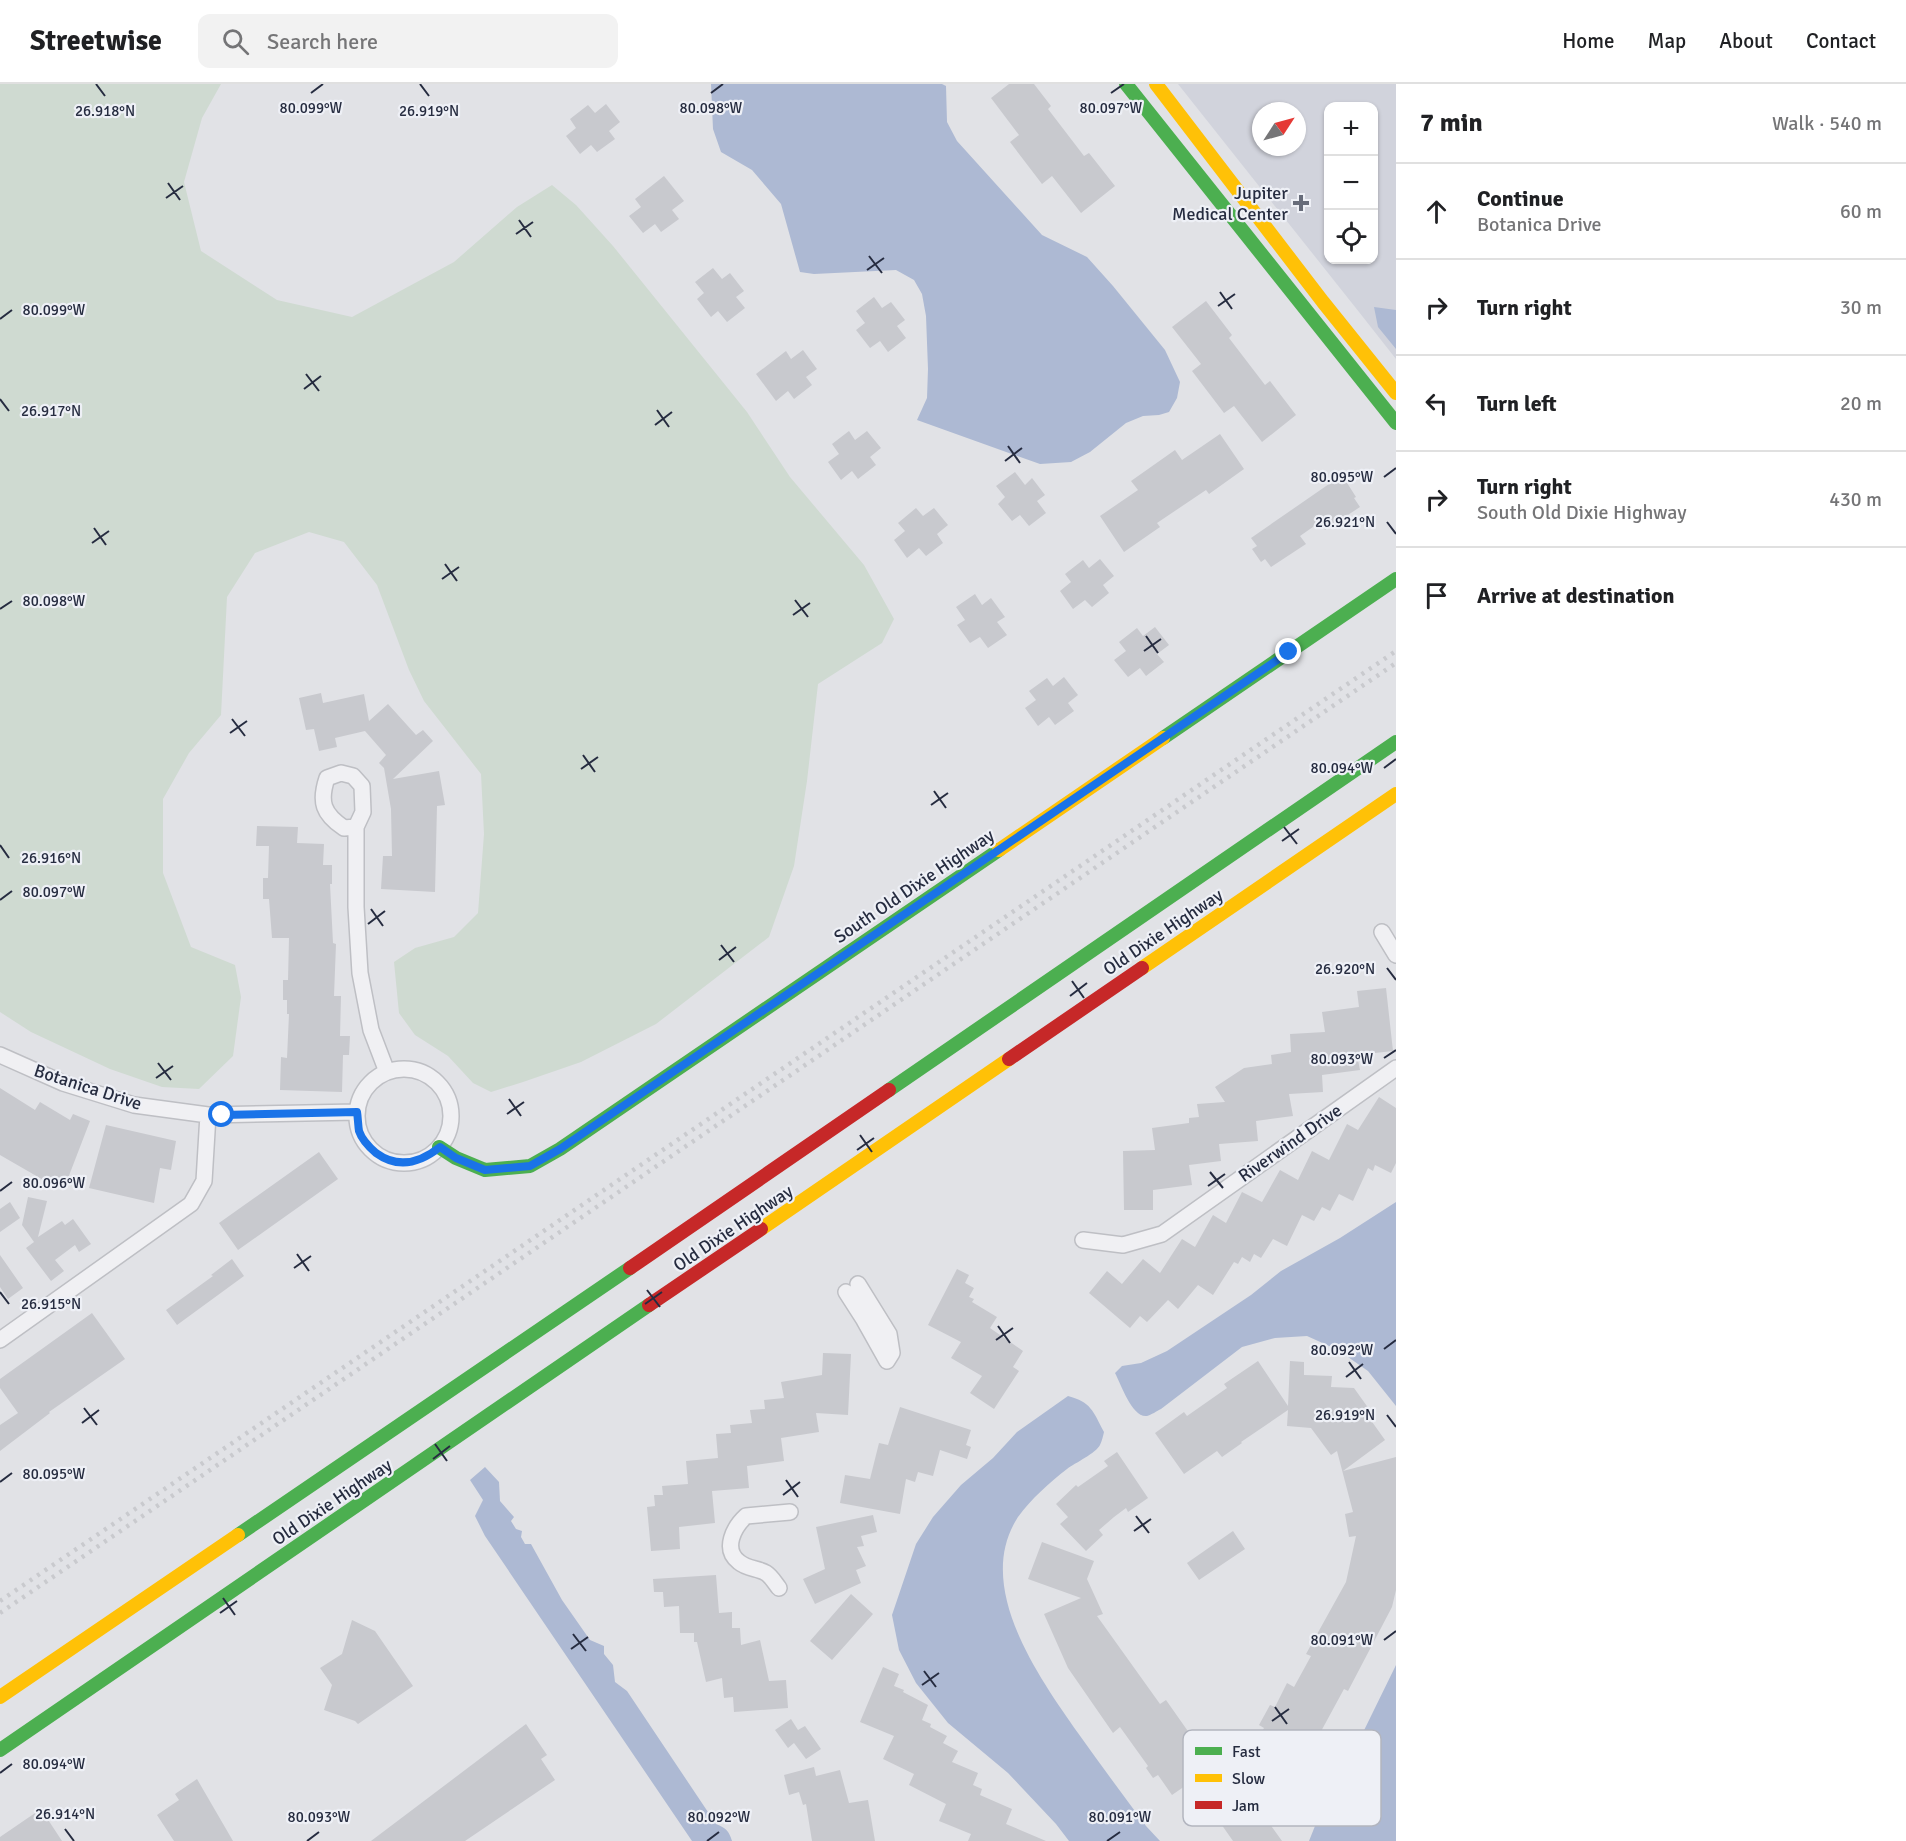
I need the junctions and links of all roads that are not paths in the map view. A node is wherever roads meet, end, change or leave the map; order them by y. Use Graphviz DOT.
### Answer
graph roads {
  1 [pos="1126,84"];
  2 [pos="1156,84"];
  3 [pos="1396,393"];
  4 [pos="1396,423"];
  5 [pos="1396,579"];
  6 [pos="1396,742"];
  7 [pos="1396,794"];
  8 [pos="356,827"];
  9 [pos="1382,932"];
  10 [pos="1396,955"];
  11 [pos="0,1055"];
  12 [pos="1396,1068"];
  13 [pos="387,1072"];
  14 [pos="357,1112"];
  15 [pos="208,1115"];
  16 [pos="440,1147"];
  17 [pos="1083,1240"];
  18 [pos="0,1340"];
  19 [pos="790,1512"];
  20 [pos="779,1588"];
  21 [pos="0,1697"];
  22 [pos="0,1750"];
  1 -- 4 [label="main road"];
  2 -- 3 [label="main road"];
  5 -- 16 [label="main road, South Old Dixie Highway"];
  6 -- 21 [label="main road, Old Dixie Highway"];
  7 -- 22 [label="main road, Old Dixie Highway"];
  8 -- 13 [label="street"];
  9 -- 10 [label="street"];
  11 -- 15 [label="street, Botanica Drive"];
  12 -- 17 [label="street, Riverwind Drive"];
  13 -- 14 [label="street"];
  13 -- 16 [label="street"];
  14 -- 15 [label="street, Botanica Drive"];
  14 -- 16 [label="street"];
  15 -- 18 [label="street"];
  19 -- 20 [label="street"];
}
